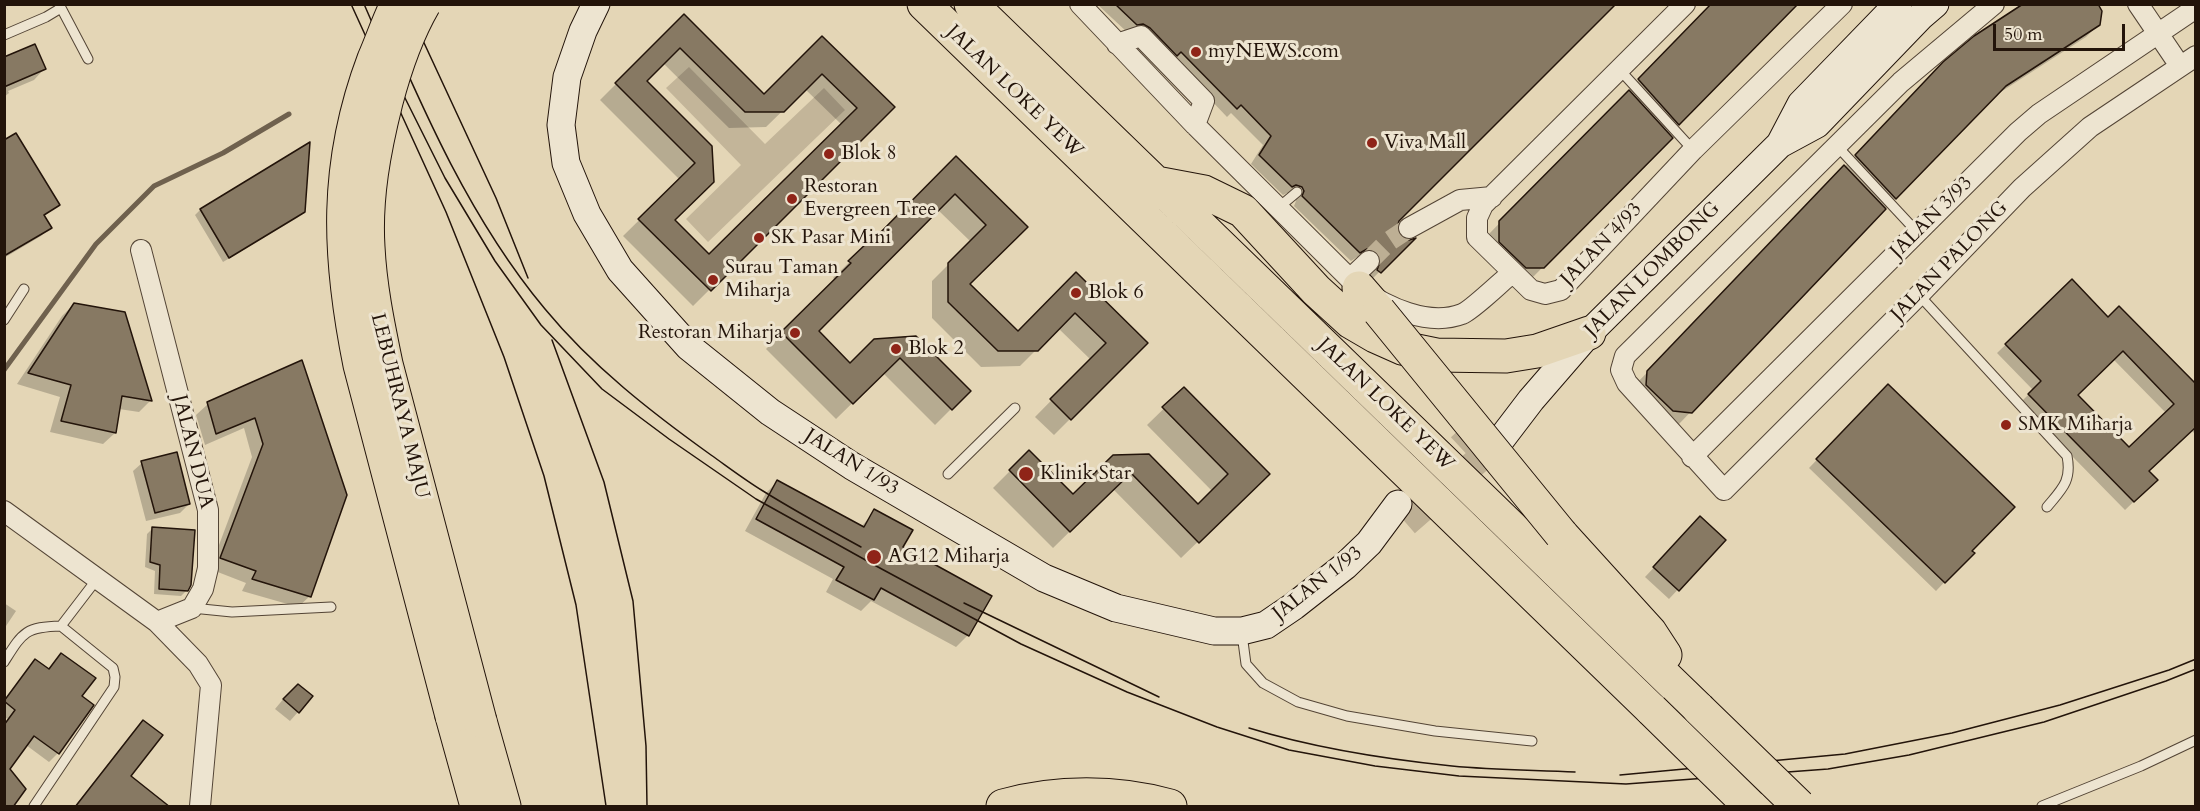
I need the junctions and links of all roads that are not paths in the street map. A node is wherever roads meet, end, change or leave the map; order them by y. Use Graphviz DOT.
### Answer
graph roads {
  1 [pos="397,4"];
  2 [pos="424,4"];
  3 [pos="596,4"];
  4 [pos="924,4"];
  5 [pos="971,4"];
  6 [pos="1080,4"];
  7 [pos="1685,4"];
  8 [pos="1842,4"];
  9 [pos="1994,4"];
  10 [pos="2138,4"];
  11 [pos="60,6"];
  12 [pos="2196,8"];
  13 [pos="1904,12"];
  14 [pos="2157,33"];
  15 [pos="4,35"];
  16 [pos="88,59"];
  17 [pos="2188,61"];
  18 [pos="1619,69"];
  19 [pos="1837,146"];
  20 [pos="1694,150"];
  21 [pos="1155,183"];
  22 [pos="1297,192"];
  23 [pos="1492,197"];
  24 [pos="1278,208"];
  25 [pos="1409,228"];
  26 [pos="1917,232"];
  27 [pos="141,250"];
  28 [pos="1512,273"];
  29 [pos="1364,285"];
  30 [pos="24,289"];
  31 [pos="1919,295"];
  32 [pos="4,320"];
  33 [pos="1589,333"];
  34 [pos="1015,408"];
  35 [pos="1491,434"];
  36 [pos="1692,457"];
  37 [pos="948,474"];
  38 [pos="2047,507"];
  39 [pos="4,511"];
  40 [pos="1402,514"];
  41 [pos="97,579"];
  42 [pos="331,607"];
  43 [pos="192,608"];
  44 [pos="157,622"];
  45 [pos="61,626"];
  46 [pos="1242,631"];
  47 [pos="4,662"];
  48 [pos="1699,710"];
  49 [pos="466,718"];
  50 [pos="2196,740"];
  51 [pos="1532,741"];
  52 [pos="33,807"];
  53 [pos="200,807"];
  54 [pos="477,807"];
  55 [pos="504,807"];
  56 [pos="1003,807"];
  57 [pos="1170,807"];
  58 [pos="1750,807"];
  59 [pos="1799,807"];
  60 [pos="2042,807"];
  1 -- 49 [label="highway, LEBUHRAYA MAJU, bridge"];
  2 -- 49 [label="highway, LEBUHRAYA MAJU, bridge"];
  3 -- 46 [label="street, JALAN 1/93"];
  4 -- 58 [label="highway, JALAN LOKE YEW, bridge"];
  5 -- 21 [label="highway, JALAN LOKE YEW"];
  6 -- 24 [label="street"];
  7 -- 18 [label="street, JALAN 4/93"];
  8 -- 20 [label="street, JALAN 4/93"];
  9 -- 19 [label="street"];
  10 -- 14 [label="street"];
  11 -- 15 [label="lane"];
  11 -- 16 [label="lane"];
  12 -- 14 [label="street, JALAN 3/93"];
  13 -- 33 [label="street, JALAN LOMBONG"];
  14 -- 17 [label="street"];
  14 -- 26 [label="street, JALAN 3/93"];
  17 -- 31 [label="street, JALAN PALONG"];
  18 -- 20 [label="lane"];
  18 -- 23 [label="street, JALAN 4/93"];
  19 -- 26 [label="lane"];
  19 -- 36 [label="street"];
  20 -- 28 [label="street, JALAN 4/93"];
  21 -- 33 [label="highway"];
  21 -- 48 [label="highway, JALAN LOKE YEW"];
  22 -- 24 [label="lane"];
  23 -- 25 [label="street"];
  23 -- 28 [label="street, JALAN 4/93"];
  24 -- 29 [label="street"];
  26 -- 36 [label="street, JALAN 3/93"];
  27 -- 43 [label="street, JALAN DUA"];
  28 -- 29 [label="street"];
  29 -- 48 [label="highway, bridge"];
  30 -- 32 [label="lane"];
  31 -- 36 [label="street, JALAN PALONG"];
  31 -- 38 [label="lane"];
  33 -- 35 [label="street, JALAN LOMBONG"];
  34 -- 37 [label="lane"];
  39 -- 41 [label="street"];
  40 -- 46 [label="street, JALAN 1/93"];
  41 -- 44 [label="street"];
  41 -- 45 [label="lane"];
  42 -- 43 [label="lane"];
  43 -- 44 [label="street"];
  44 -- 53 [label="street"];
  45 -- 47 [label="lane"];
  45 -- 52 [label="lane"];
  46 -- 51 [label="lane"];
  48 -- 59 [label="highway, JALAN LOKE YEW, bridge"];
  49 -- 54 [label="highway, LEBUHRAYA MAJU"];
  49 -- 55 [label="highway, LEBUHRAYA MAJU"];
  50 -- 60 [label="lane"];
  56 -- 57 [label="highway"];
}
